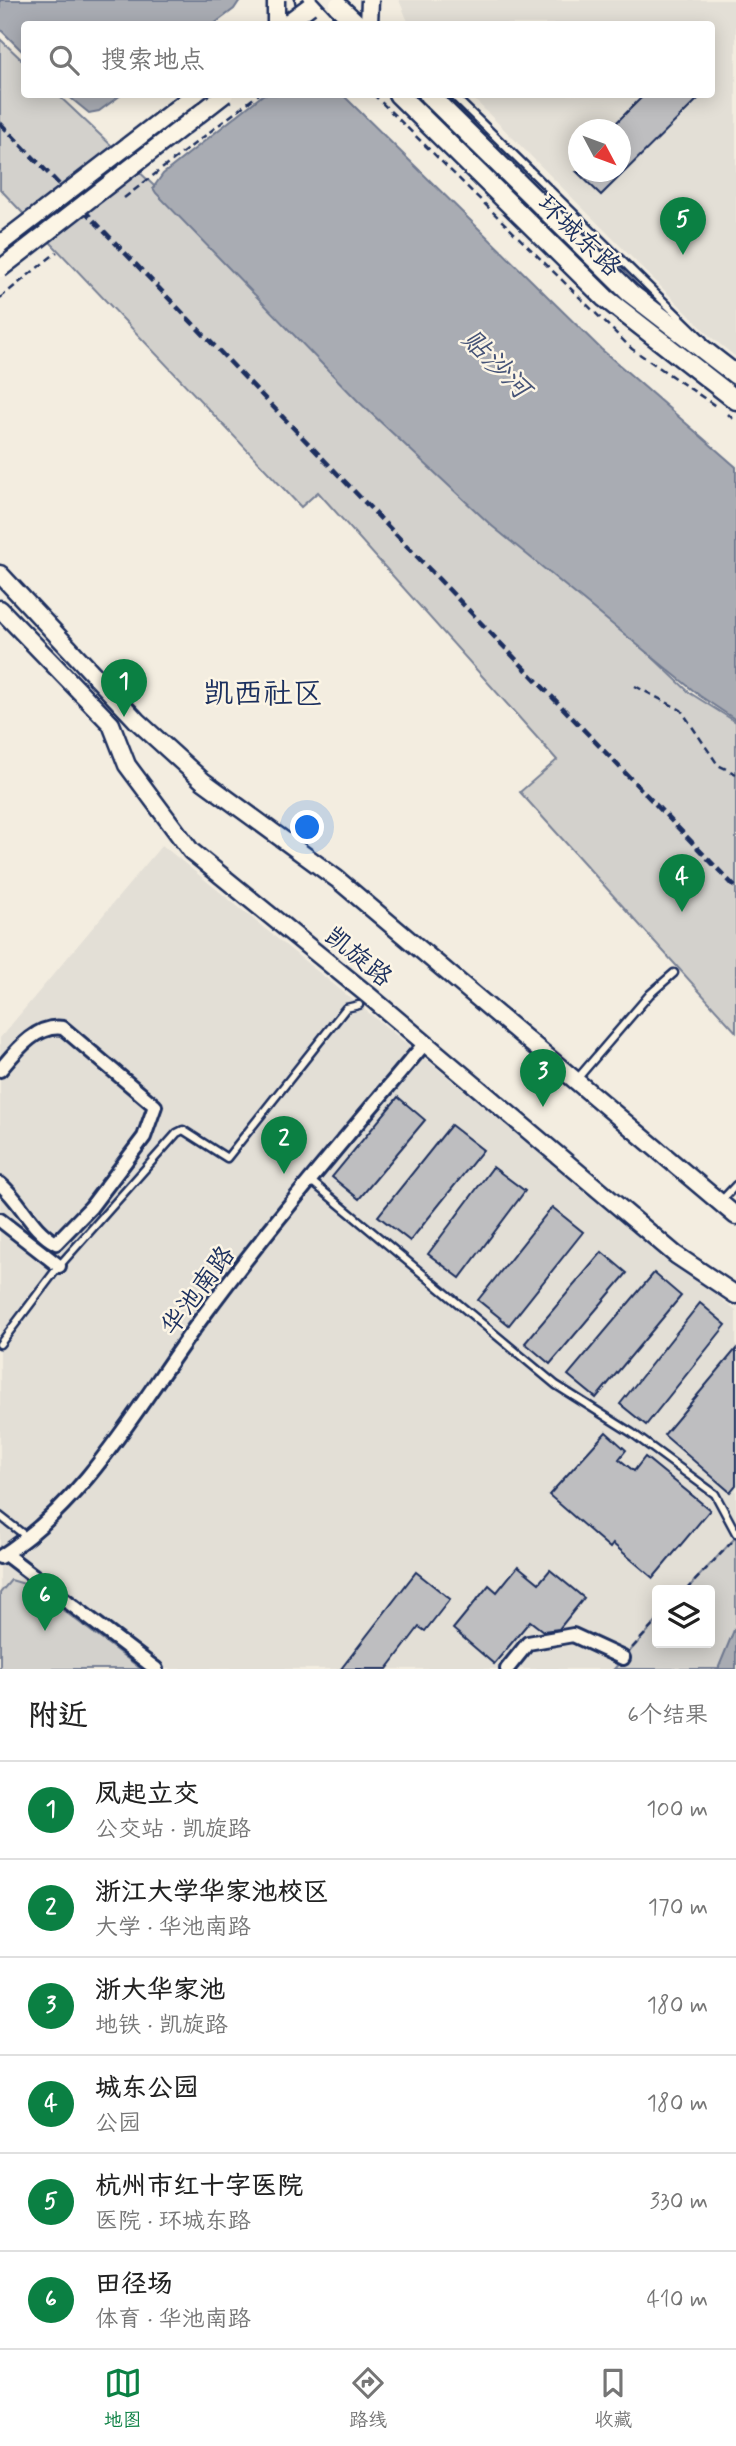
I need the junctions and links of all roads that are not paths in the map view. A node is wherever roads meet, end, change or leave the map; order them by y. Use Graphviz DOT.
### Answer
graph roads {
  1 [pos="276,0"];
  2 [pos="360,0"];
  3 [pos="339,2"];
  4 [pos="316,12"];
  5 [pos="367,12"];
  6 [pos="276,21"];
  7 [pos="294,21"];
  8 [pos="190,98"];
  9 [pos="220,98"];
  10 [pos="402,98"];
  11 [pos="432,98"];
  12 [pos="456,98"];
  13 [pos="0,244"];
  14 [pos="0,269"];
  15 [pos="650,323"];
  16 [pos="736,374"];
  17 [pos="736,400"];
  18 [pos="0,574"];
  19 [pos="0,609"];
  20 [pos="674,973"];
  21 [pos="364,1000"];
  22 [pos="425,1043"];
  23 [pos="0,1070"];
  24 [pos="576,1080"];
  25 [pos="310,1180"];
  26 [pos="0,1184"];
  27 [pos="736,1185"];
  28 [pos="720,1203"];
  29 [pos="736,1216"];
  30 [pos="0,1220"];
  31 [pos="59,1266"];
  32 [pos="736,1295"];
  33 [pos="0,1344"];
  34 [pos="0,1516"];
  35 [pos="736,1535"];
  36 [pos="27,1536"];
  37 [pos="2,1556"];
  38 [pos="623,1658"];
  39 [pos="156,1669"];
  40 [pos="507,1669"];
  1 -- 6 [label="main road, bridge"];
  2 -- 5 [label="lane"];
  3 -- 4 [label="main road"];
  3 -- 5 [label="main road, bridge"];
  4 -- 7 [label="main road, bridge"];
  8 -- 13 [label="main road, bridge"];
  9 -- 14 [label="main road, bridge"];
  10 -- 15 [label="main road, 环城东路"];
  11 -- 15 [label="main road, 环城东路"];
  12 -- 16 [label="lane, 环城东路"];
  15 -- 16 [label="main road, 环城东路"];
  15 -- 17 [label="main road, 环城东路"];
  18 -- 24 [label="main road"];
  19 -- 21 [label="main road, 凯旋路"];
  20 -- 24 [label="lane"];
  21 -- 22 [label="main road, 凯旋路"];
  21 -- 31 [label="lane"];
  22 -- 25 [label="street, 华池南路"];
  22 -- 32 [label="main road, 凯旋路"];
  23 -- 26 [label="street"];
  24 -- 28 [label="main road"];
  25 -- 35 [label="lane"];
  25 -- 36 [label="street, 华池南路"];
  27 -- 28 [label="lane"];
  28 -- 29 [label="main road"];
  30 -- 31 [label="street"];
  31 -- 33 [label="lane"];
  34 -- 36 [label="lane"];
  36 -- 37 [label="street, 华池南路"];
  37 -- 39 [label="street"];
  38 -- 40 [label="street"];
}
